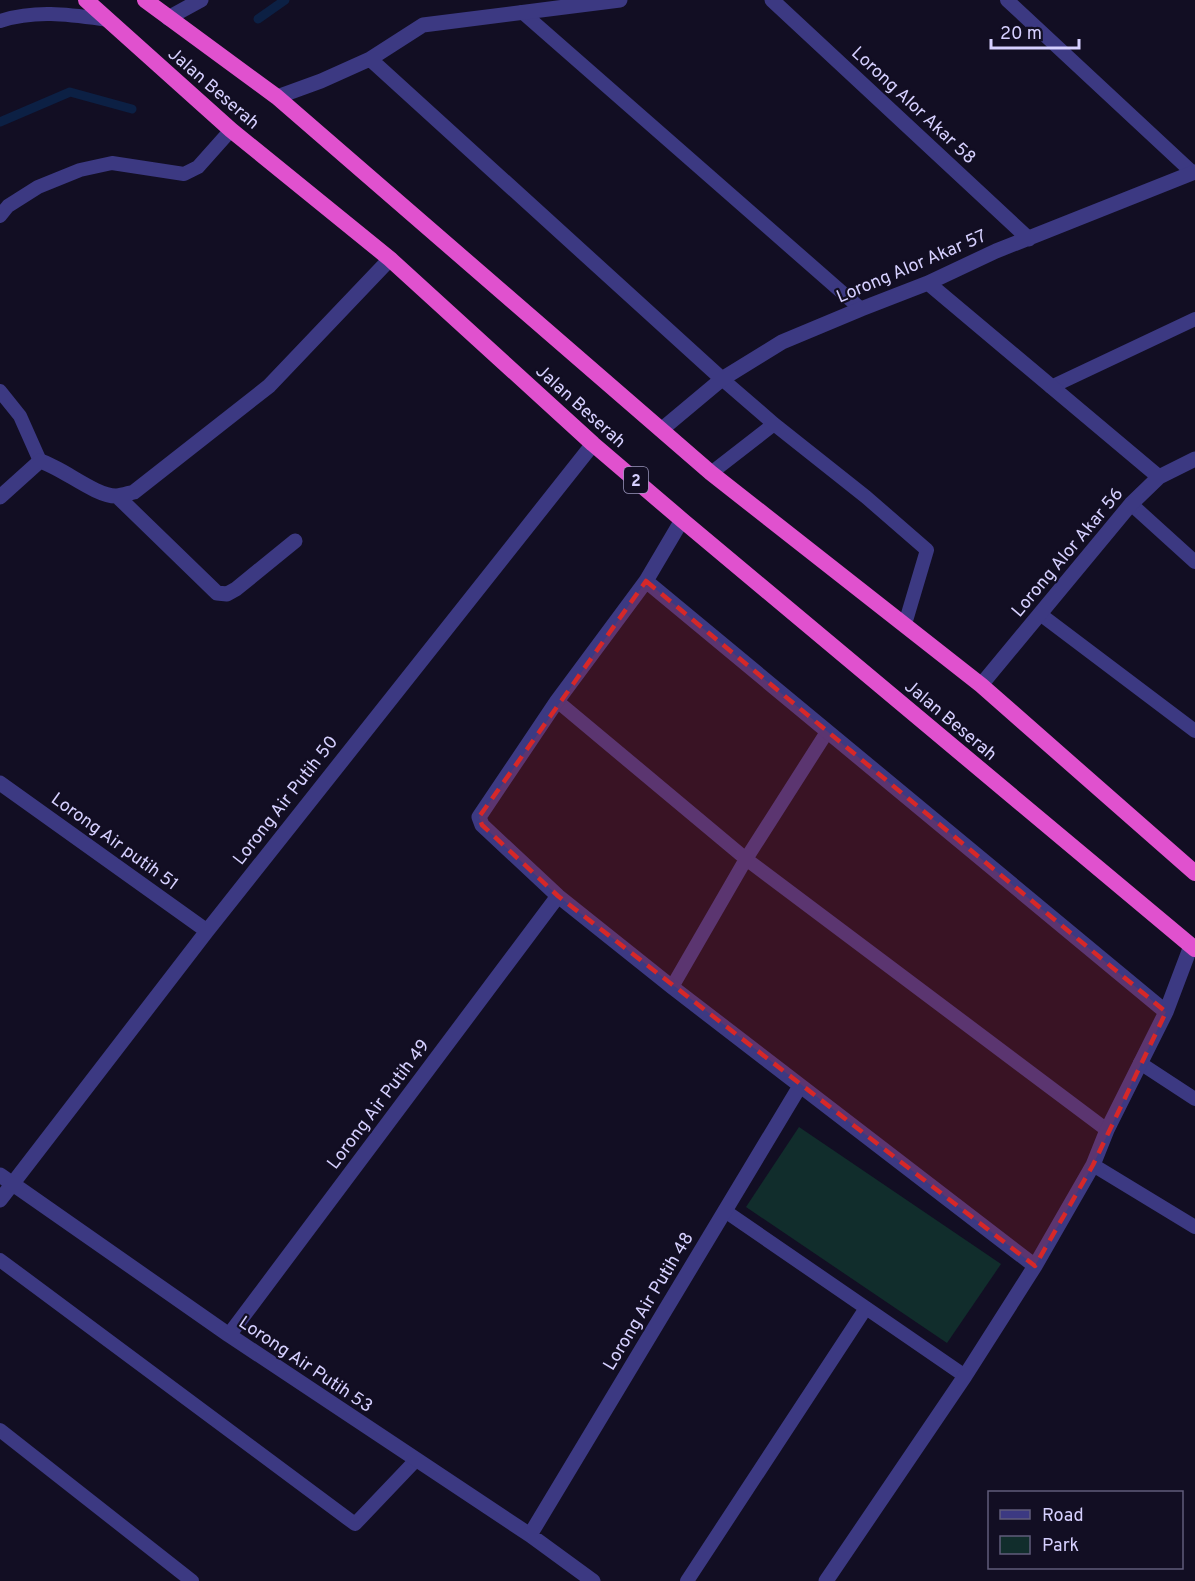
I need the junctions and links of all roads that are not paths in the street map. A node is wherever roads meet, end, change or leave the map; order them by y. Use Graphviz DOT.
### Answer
graph roads {
  1 [pos="86,0"];
  2 [pos="145,0"];
  3 [pos="201,0"];
  4 [pos="616,0"];
  5 [pos="772,0"];
  6 [pos="1007,0"];
  7 [pos="522,12"];
  8 [pos="168,18"];
  9 [pos="109,20"];
  10 [pos="0,21"];
  11 [pos="370,59"];
  12 [pos="277,97"];
  13 [pos="231,130"];
  14 [pos="1194,172"];
  15 [pos="0,216"];
  16 [pos="1029,239"];
  17 [pos="390,259"];
  18 [pos="928,283"];
  19 [pos="861,309"];
  20 [pos="1195,320"];
  21 [pos="722,379"];
  22 [pos="1050,387"];
  23 [pos="0,391"];
  24 [pos="774,424"];
  25 [pos="662,430"];
  26 [pos="593,444"];
  27 [pos="1195,459"];
  28 [pos="40,461"];
  29 [pos="711,473"];
  30 [pos="1159,477"];
  31 [pos="117,496"];
  32 [pos="0,497"];
  33 [pos="1131,504"];
  34 [pos="682,520"];
  35 [pos="295,541"];
  36 [pos="1195,562"];
  37 [pos="646,581"];
  38 [pos="1040,614"];
  39 [pos="905,624"];
  40 [pos="981,685"];
  41 [pos="557,701"];
  42 [pos="1195,731"];
  43 [pos="827,732"];
  44 [pos="0,783"];
  45 [pos="746,860"];
  46 [pos="1195,873"];
  47 [pos="558,896"];
  48 [pos="207,931"];
  49 [pos="1193,947"];
  50 [pos="672,987"];
  51 [pos="1166,1012"];
  52 [pos="1140,1063"];
  53 [pos="800,1086"];
  54 [pos="1195,1099"];
  55 [pos="1107,1130"];
  56 [pos="1093,1164"];
  57 [pos="6,1180"];
  58 [pos="0,1200"];
  59 [pos="725,1211"];
  60 [pos="1195,1227"];
  61 [pos="0,1260"];
  62 [pos="1035,1266"];
  63 [pos="866,1308"];
  64 [pos="229,1335"];
  65 [pos="965,1376"];
  66 [pos="0,1430"];
  67 [pos="416,1460"];
  68 [pos="530,1536"];
  69 [pos="192,1581"];
  70 [pos="593,1581"];
  71 [pos="687,1581"];
  72 [pos="826,1581"];
  1 -- 9 [label="highway, Jalan Beserah / 2"];
  2 -- 8 [label="highway, Jalan Beserah"];
  3 -- 8 [label="street"];
  4 -- 7 [label="street"];
  5 -- 16 [label="street, Lorong Alor Akar 58"];
  6 -- 14 [label="lane"];
  7 -- 11 [label="street"];
  7 -- 19 [label="lane"];
  8 -- 12 [label="highway, Jalan Beserah"];
  9 -- 10 [label="lane"];
  9 -- 13 [label="highway, Jalan Beserah / 2"];
  11 -- 12 [label="street"];
  11 -- 21 [label="street"];
  12 -- 25 [label="highway, Jalan Beserah"];
  13 -- 15 [label="lane"];
  13 -- 17 [label="highway, Jalan Beserah / 2"];
  14 -- 16 [label="street, Lorong Alor Akar 57"];
  16 -- 18 [label="street, Lorong Alor Akar 57"];
  17 -- 26 [label="highway, Jalan Beserah / 2"];
  17 -- 31 [label="street"];
  18 -- 19 [label="street, Lorong Alor Akar 57"];
  18 -- 22 [label="street"];
  19 -- 21 [label="street, Lorong Alor Akar 57"];
  20 -- 22 [label="lane"];
  21 -- 24 [label="lane"];
  21 -- 25 [label="street, Lorong Alor Akar 57"];
  22 -- 30 [label="street"];
  23 -- 28 [label="lane"];
  24 -- 29 [label="lane"];
  24 -- 39 [label="lane"];
  25 -- 29 [label="highway, Jalan Beserah"];
  26 -- 34 [label="highway, Jalan Beserah / 2"];
  26 -- 48 [label="street, Lorong Air Putih 50"];
  27 -- 30 [label="street, Lorong Alor Akar 56"];
  28 -- 31 [label="street"];
  28 -- 32 [label="street"];
  29 -- 39 [label="highway, Jalan Beserah"];
  30 -- 33 [label="street, Lorong Alor Akar 56"];
  31 -- 35 [label="street"];
  33 -- 36 [label="lane"];
  33 -- 38 [label="street, Lorong Alor Akar 56"];
  34 -- 37 [label="street"];
  34 -- 49 [label="highway, Jalan Beserah / 2"];
  37 -- 41 [label="street"];
  37 -- 43 [label="street"];
  38 -- 40 [label="street, Lorong Alor Akar 56"];
  38 -- 42 [label="lane"];
  39 -- 40 [label="highway, Jalan Beserah"];
  40 -- 46 [label="highway, Jalan Beserah"];
  41 -- 45 [label="lane"];
  41 -- 47 [label="street"];
  43 -- 45 [label="lane"];
  43 -- 51 [label="street"];
  44 -- 48 [label="street, Lorong Air putih 51"];
  45 -- 50 [label="lane"];
  45 -- 55 [label="lane"];
  47 -- 50 [label="street"];
  47 -- 64 [label="street, Lorong Air Putih 49"];
  48 -- 57 [label="street, Lorong Air Putih 50"];
  49 -- 51 [label="street"];
  50 -- 53 [label="street"];
  51 -- 52 [label="street"];
  52 -- 54 [label="lane"];
  52 -- 55 [label="street"];
  53 -- 59 [label="street, Lorong Air Putih 48"];
  53 -- 62 [label="street"];
  55 -- 56 [label="street"];
  56 -- 60 [label="lane"];
  56 -- 62 [label="street"];
  57 -- 58 [label="street, Lorong Air Putih 50"];
  57 -- 64 [label="street, Lorong Air Putih 53"];
  59 -- 63 [label="lane"];
  59 -- 68 [label="street, Lorong Air Putih 48"];
  61 -- 67 [label="lane"];
  62 -- 65 [label="street"];
  63 -- 65 [label="lane"];
  63 -- 71 [label="lane"];
  64 -- 67 [label="street, Lorong Air Putih 53"];
  65 -- 72 [label="street"];
  66 -- 69 [label="lane"];
  67 -- 68 [label="street, Lorong Air Putih 53"];
  68 -- 70 [label="street, Lorong Air Putih 53"];
}
